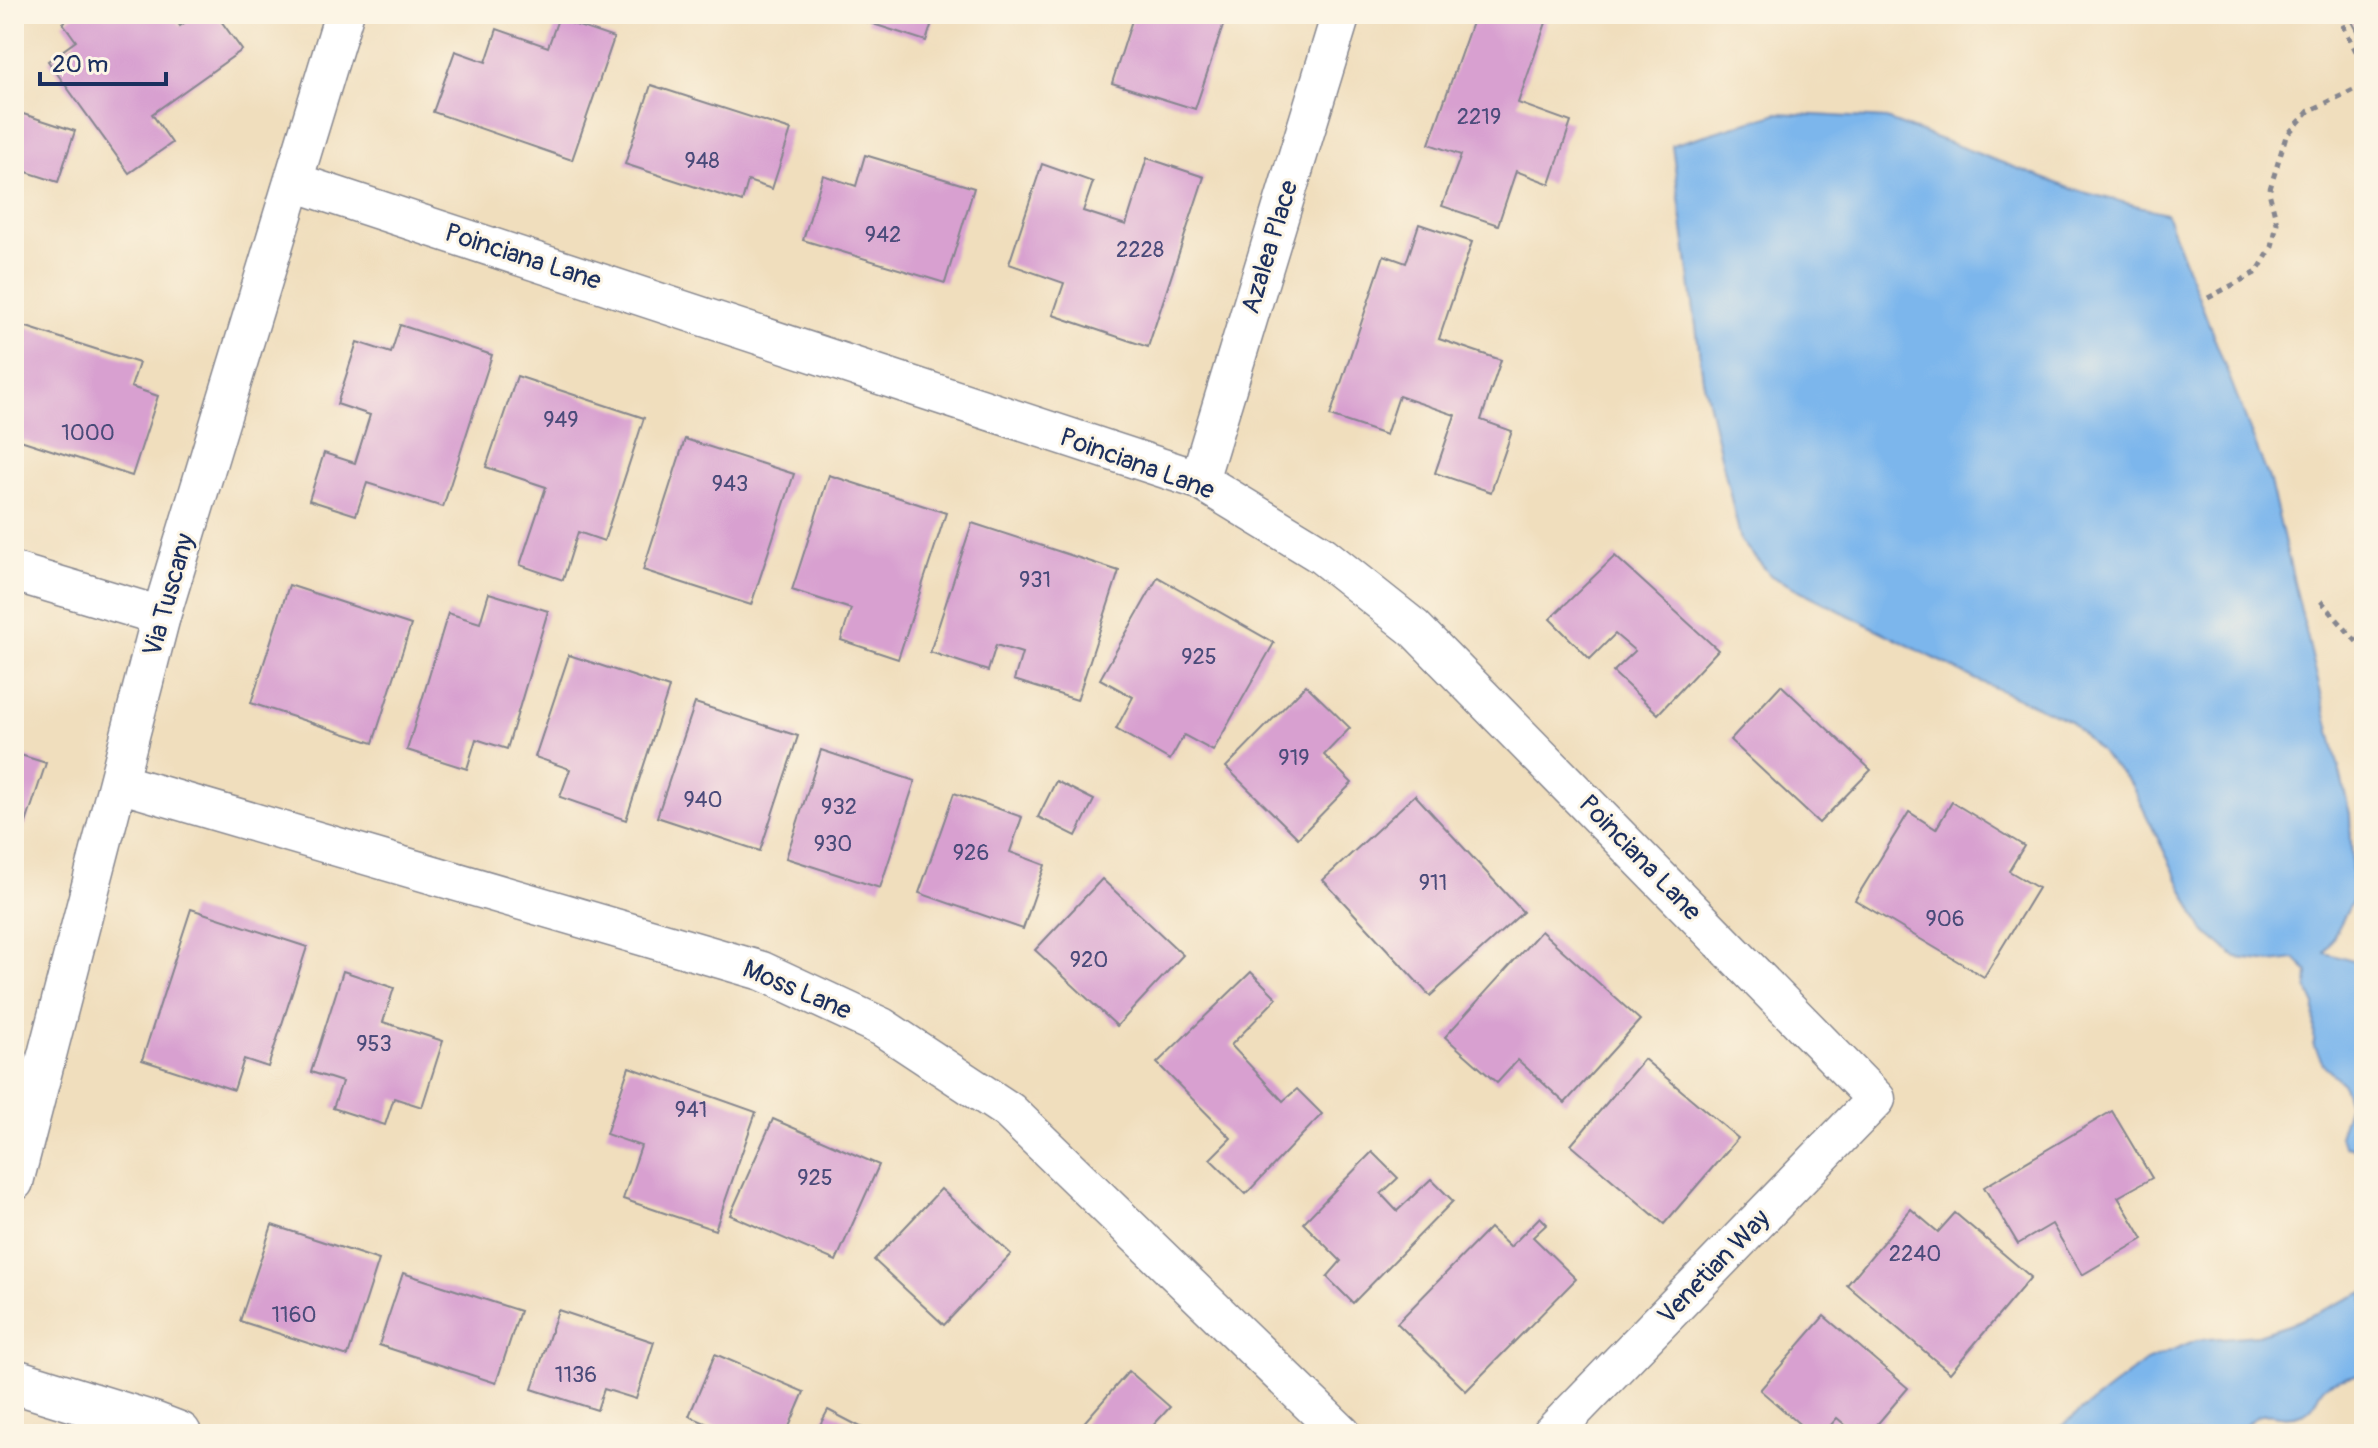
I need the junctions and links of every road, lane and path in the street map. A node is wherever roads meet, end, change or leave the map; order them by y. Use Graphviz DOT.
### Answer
graph roads {
  1 [pos="344,14"];
  2 [pos="1341,14"];
  3 [pos="2337,14"];
  4 [pos="2364,67"];
  5 [pos="2364,85"];
  6 [pos="294,182"];
  7 [pos="2208,298"];
  8 [pos="1199,480"];
  9 [pos="14,572"];
  10 [pos="2321,601"];
  11 [pos="161,616"];
  12 [pos="2364,650"];
  13 [pos="119,783"];
  14 [pos="1876,1099"];
  15 [pos="14,1182"];
  16 [pos="14,1381"];
  17 [pos="179,1434"];
  18 [pos="1342,1434"];
  19 [pos="1551,1434"];
  1 -- 6 [label="street, Via Tuscany"];
  2 -- 8 [label="street, Azalea Place"];
  3 -- 4 [label="path"];
  5 -- 7 [label="path"];
  6 -- 8 [label="street, Poinciana Lane"];
  6 -- 11 [label="street, Via Tuscany"];
  8 -- 14 [label="street, Poinciana Lane"];
  9 -- 11 [label="street"];
  10 -- 12 [label="path"];
  11 -- 13 [label="street, Via Tuscany"];
  13 -- 15 [label="street, Via Tuscany"];
  13 -- 18 [label="street, Moss Lane"];
  14 -- 19 [label="street, Venetian Way"];
  16 -- 17 [label="main road"];
}
